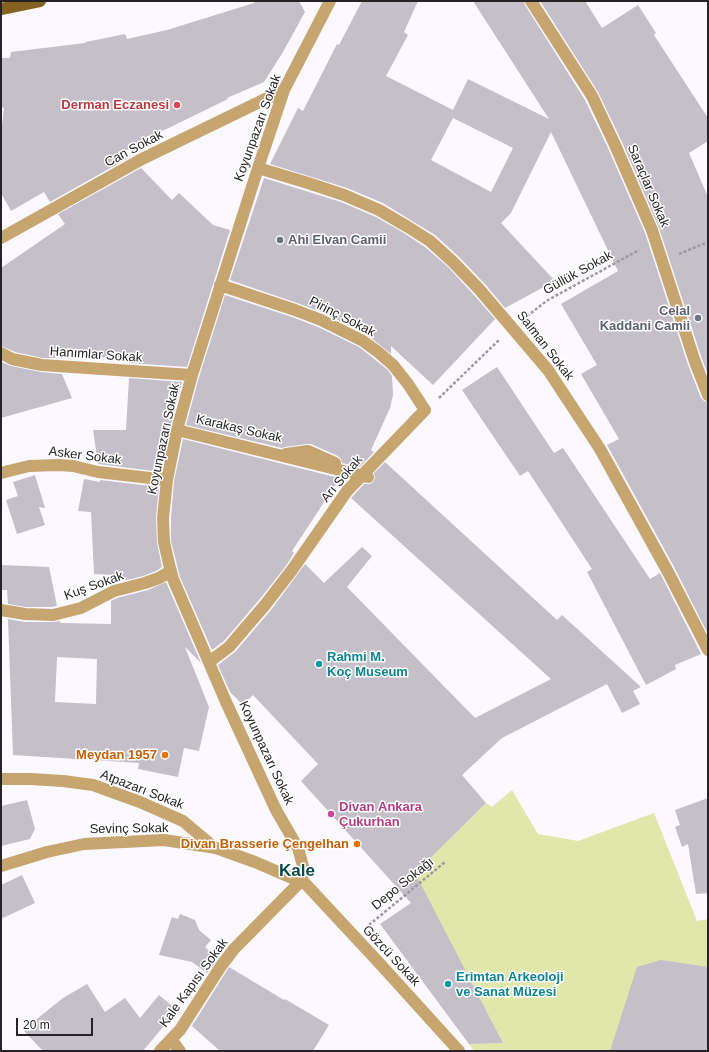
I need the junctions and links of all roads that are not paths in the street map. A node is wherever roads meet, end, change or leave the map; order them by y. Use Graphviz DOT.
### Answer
graph roads {
  1 [pos="40,1"];
  2 [pos="330,1"];
  3 [pos="531,1"];
  4 [pos="1,9"];
  5 [pos="284,90"];
  6 [pos="258,168"];
  7 [pos="1,238"];
  8 [pos="220,285"];
  9 [pos="1,354"];
  10 [pos="192,375"];
  11 [pos="708,395"];
  12 [pos="425,410"];
  13 [pos="177,430"];
  14 [pos="1,473"];
  15 [pos="365,476"];
  16 [pos="167,480"];
  17 [pos="171,571"];
  18 [pos="1,610"];
  19 [pos="708,650"];
  20 [pos="209,662"];
  21 [pos="2,777"];
  22 [pos="216,848"];
  23 [pos="1,866"];
  24 [pos="302,880"];
  25 [pos="171,1039"];
  26 [pos="160,1051"];
  27 [pos="180,1051"];
  28 [pos="459,1051"];
  1 -- 4 [label="main road"];
  2 -- 5 [label="street, Koyunpazarı Sokak"];
  3 -- 11 [label="street, Saraçlar Sokak"];
  5 -- 6 [label="street, Koyunpazarı Sokak"];
  5 -- 7 [label="street, Can Sokak"];
  6 -- 8 [label="street, Koyunpazarı Sokak"];
  6 -- 19 [label="street, Salman Sokak"];
  8 -- 10 [label="street, Koyunpazarı Sokak"];
  8 -- 12 [label="street, Pirinç Sokak"];
  9 -- 10 [label="street, Hanımlar Sokak"];
  10 -- 13 [label="street, Koyunpazarı Sokak"];
  12 -- 15 [label="street, Arı Sokak"];
  13 -- 15 [label="street, Karakaş Sokak"];
  13 -- 16 [label="street, Koyunpazarı Sokak"];
  14 -- 16 [label="street, Asker Sokak"];
  15 -- 20 [label="street, Arı Sokak"];
  16 -- 17 [label="street, Koyunpazarı Sokak"];
  17 -- 18 [label="street, Kuş Sokak"];
  17 -- 20 [label="street, Koyunpazarı Sokak"];
  20 -- 24 [label="street, Koyunpazarı Sokak"];
  21 -- 22 [label="street, Atpazarı Sokak"];
  22 -- 23 [label="street, Sevinç Sokak"];
  22 -- 24 [label="street, Sevinç Sokak"];
  24 -- 25 [label="street, Kale Kapısı Sokak"];
  24 -- 28 [label="street, Gözcü Sokak"];
  25 -- 26 [label="street, Kale Kapısı Sokak"];
  25 -- 27 [label="street"];
}
